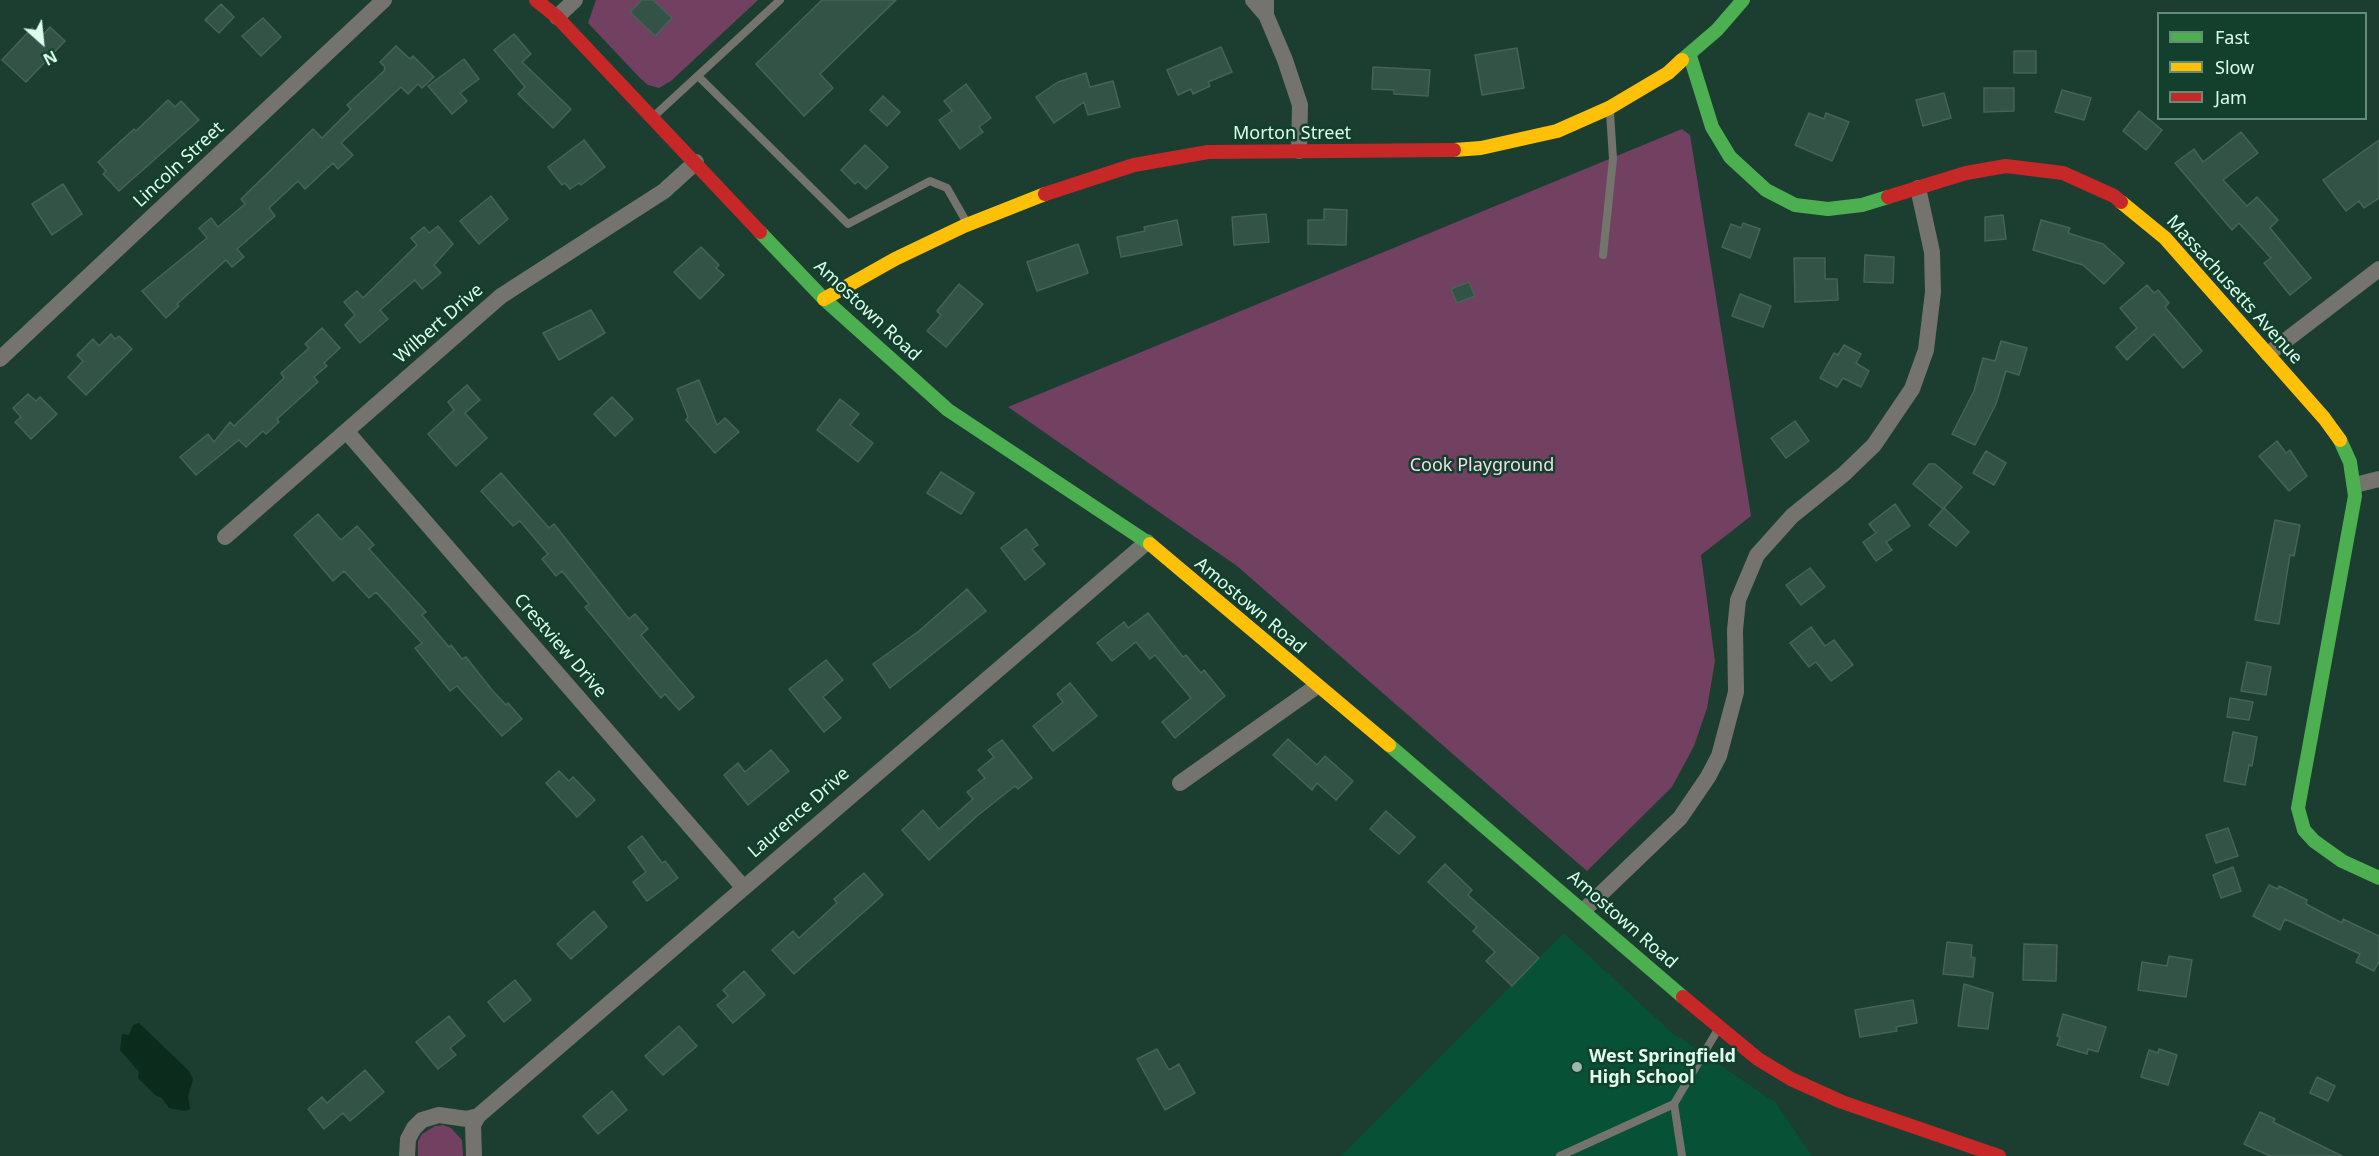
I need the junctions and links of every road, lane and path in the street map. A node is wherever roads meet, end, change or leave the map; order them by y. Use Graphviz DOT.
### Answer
graph roads {
  1 [pos="384,0"];
  2 [pos="536,0"];
  3 [pos="575,0"];
  4 [pos="780,0"];
  5 [pos="1253,0"];
  6 [pos="1743,0"];
  7 [pos="1266,7"];
  8 [pos="557,17"];
  9 [pos="1690,56"];
  10 [pos="698,76"];
  11 [pos="1609,108"];
  12 [pos="653,117"];
  13 [pos="1299,151"];
  14 [pos="696,162"];
  15 [pos="1918,188"];
  16 [pos="968,224"];
  17 [pos="1604,255"];
  18 [pos="2379,269"];
  19 [pos="824,299"];
  20 [pos="2268,354"];
  21 [pos="0,359"];
  22 [pos="347,432"];
  23 [pos="2379,479"];
  24 [pos="2355,485"];
  25 [pos="225,537"];
  26 [pos="1147,542"];
  27 [pos="1317,686"];
  28 [pos="1180,783"];
  29 [pos="2379,878"];
  30 [pos="743,887"];
  31 [pos="1584,910"];
  32 [pos="1718,1028"];
  33 [pos="1674,1104"];
  34 [pos="478,1116"];
  35 [pos="407,1156"];
  36 [pos="474,1156"];
  37 [pos="1560,1156"];
  38 [pos="1682,1156"];
  39 [pos="1999,1156"];
  1 -- 21 [label="street, Lincoln Street"];
  2 -- 8 [label="street, Amostown Road"];
  3 -- 8 [label="street"];
  4 -- 10 [label="lane"];
  5 -- 7 [label="street"];
  6 -- 9 [label="street, Morton Street"];
  7 -- 13 [label="street"];
  8 -- 12 [label="street, Amostown Road"];
  9 -- 11 [label="street, Morton Street"];
  9 -- 15 [label="street, Massachusetts Avenue"];
  10 -- 12 [label="lane"];
  10 -- 16 [label="lane"];
  11 -- 13 [label="street, Morton Street"];
  11 -- 17 [label="lane"];
  12 -- 14 [label="street, Amostown Road"];
  13 -- 16 [label="street, Morton Street"];
  14 -- 19 [label="street, Amostown Road"];
  14 -- 22 [label="street, Wilbert Drive"];
  15 -- 20 [label="street, Massachusetts Avenue"];
  15 -- 31 [label="street"];
  16 -- 19 [label="street, Morton Street"];
  18 -- 20 [label="street"];
  19 -- 26 [label="street, Amostown Road"];
  20 -- 24 [label="street, Massachusetts Avenue"];
  22 -- 25 [label="street, Wilbert Drive"];
  22 -- 30 [label="street, Crestview Drive"];
  23 -- 24 [label="street"];
  24 -- 29 [label="street, Massachusetts Avenue"];
  26 -- 27 [label="street, Amostown Road"];
  26 -- 30 [label="street, Laurence Drive"];
  27 -- 28 [label="street"];
  27 -- 31 [label="street, Amostown Road"];
  30 -- 34 [label="street, Laurence Drive"];
  31 -- 32 [label="street, Amostown Road"];
  32 -- 33 [label="lane"];
  32 -- 39 [label="street, Amostown Road"];
  33 -- 37 [label="lane"];
  33 -- 38 [label="lane"];
  34 -- 35 [label="street"];
  34 -- 36 [label="street"];
}
